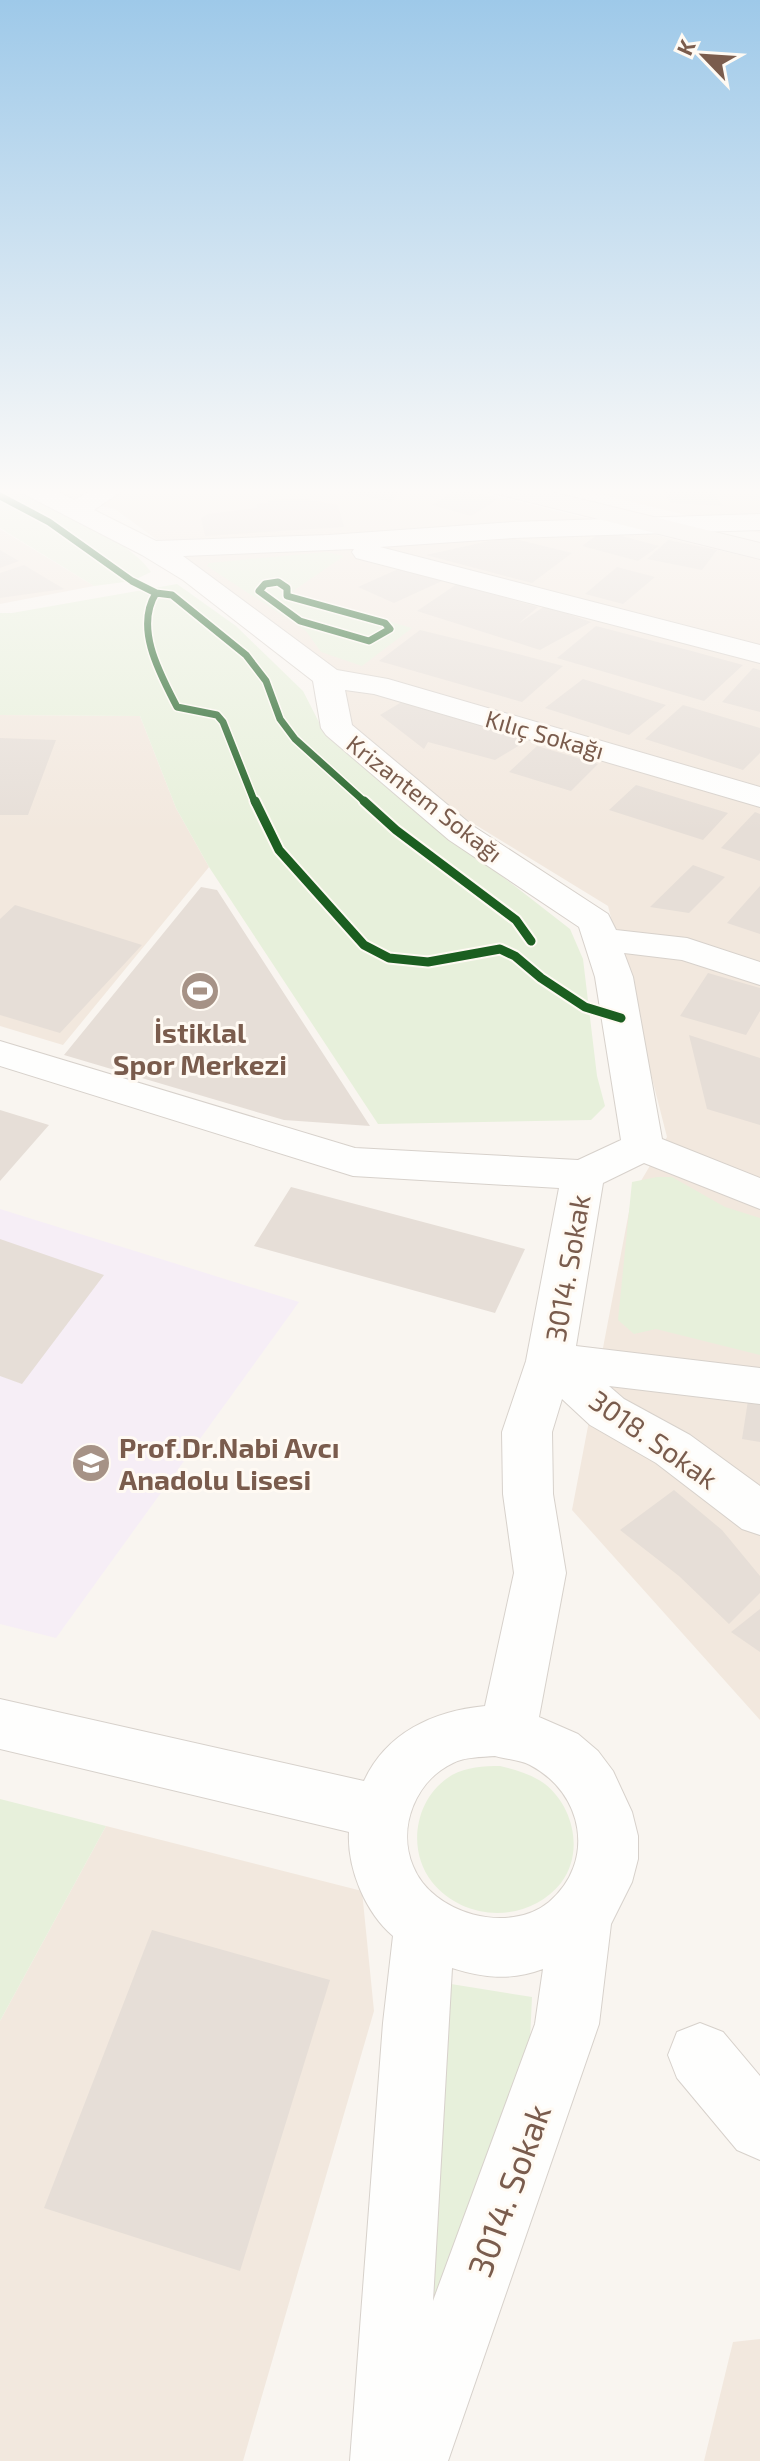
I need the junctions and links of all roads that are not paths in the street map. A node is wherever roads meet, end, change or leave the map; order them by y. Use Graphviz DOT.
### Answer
graph roads {
  1 [pos="229,602"];
  2 [pos="557,602"];
  3 [pos="760,654"];
  4 [pos="328,678"];
  5 [pos="760,797"];
  6 [pos="604,940"];
  7 [pos="760,974"];
  8 [pos="0,1053"];
  9 [pos="643,1147"];
  10 [pos="583,1175"];
  11 [pos="760,1194"];
  12 [pos="550,1361"];
  13 [pos="760,1386"];
  14 [pos="760,1514"];
  15 [pos="0,1724"];
  16 [pos="507,1734"];
  17 [pos="379,1812"];
  18 [pos="582,1913"];
  19 [pos="425,1925"];
  20 [pos="700,2055"];
  21 [pos="760,2127"];
  22 [pos="387,2461"];
  23 [pos="411,2461"];
  1 -- 4 [label="street"];
  2 -- 3 [label="street"];
  4 -- 5 [label="street, Kılıç Sokağı"];
  4 -- 6 [label="street, Krizantem Sokağı"];
  6 -- 7 [label="street"];
  6 -- 9 [label="street, Krizantem Sokağı"];
  8 -- 10 [label="street"];
  9 -- 10 [label="street"];
  9 -- 11 [label="street"];
  10 -- 12 [label="street, 3014. Sokak"];
  12 -- 13 [label="street, 3014. Sokak"];
  12 -- 14 [label="street, 3018. Sokak"];
  12 -- 16 [label="street, 3014. Sokak"];
  15 -- 17 [label="street"];
  16 -- 17 [label="street"];
  16 -- 18 [label="street"];
  17 -- 19 [label="street"];
  18 -- 19 [label="street"];
  18 -- 23 [label="street, 3014. Sokak"];
  19 -- 22 [label="street"];
  20 -- 21 [label="street"];
}
